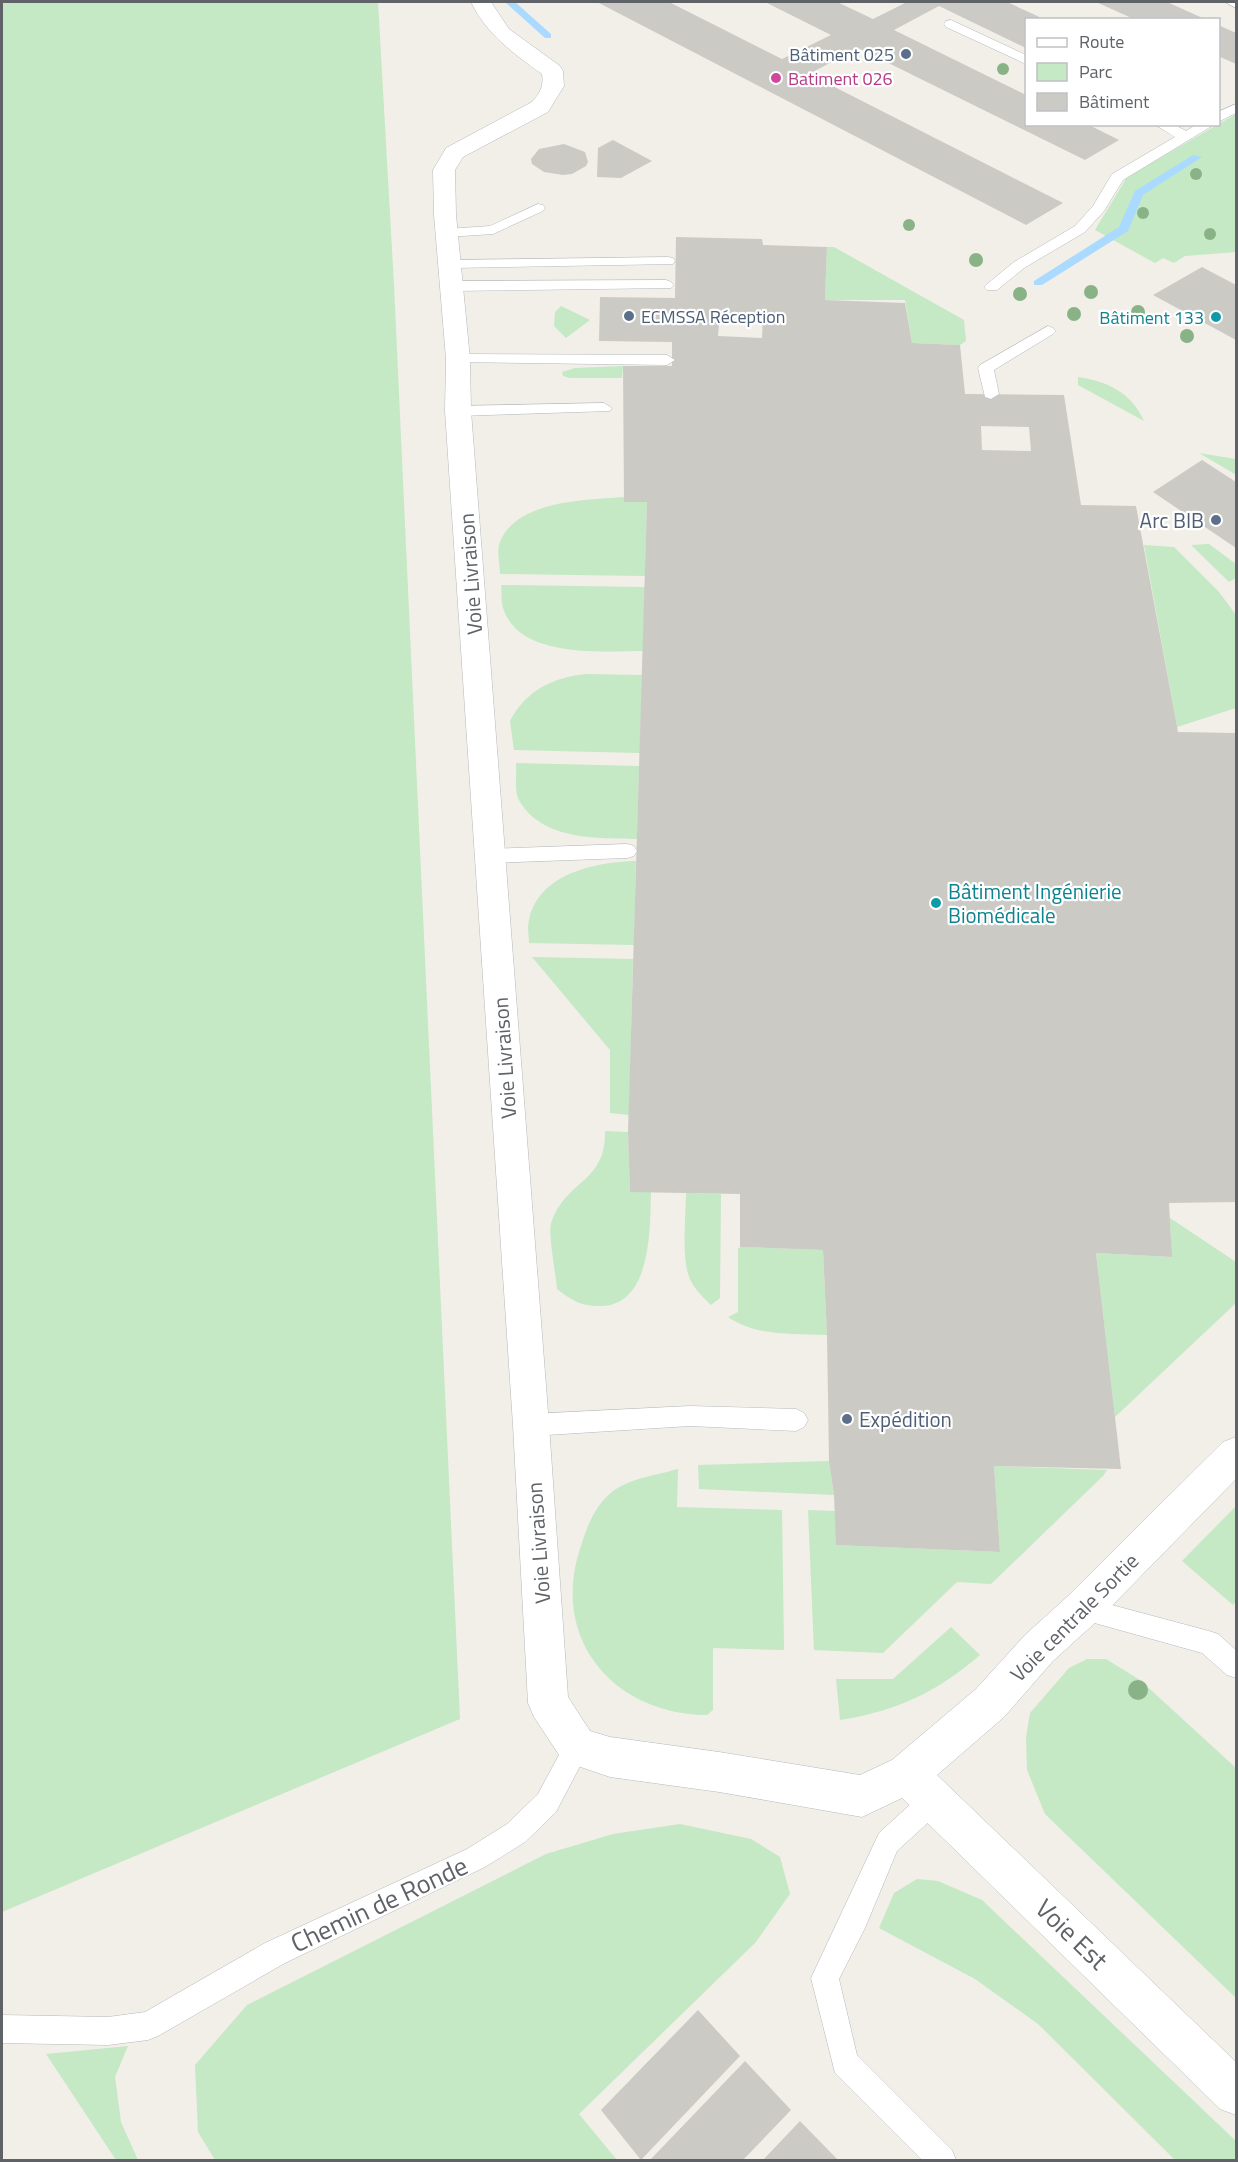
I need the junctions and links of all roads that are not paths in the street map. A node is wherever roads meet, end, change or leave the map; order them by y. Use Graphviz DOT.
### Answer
graph roads {
  1 [pos="481,2"];
  2 [pos="1232,2"];
  3 [pos="1236,4"];
  4 [pos="951,24"];
  5 [pos="1025,60"];
  6 [pos="1236,108"];
  7 [pos="1220,117"];
  8 [pos="1165,126"];
  9 [pos="1205,126"];
  10 [pos="1186,137"];
  11 [pos="538,208"];
  12 [pos="450,261"];
  13 [pos="668,261"];
  14 [pos="666,285"];
  15 [pos="992,287"];
  16 [pos="1048,331"];
  17 [pos="458,359"];
  18 [pos="667,360"];
  19 [pos="991,394"];
  20 [pos="604,408"];
  21 [pos="458,411"];
  22 [pos="627,851"];
  23 [pos="489,855"];
  24 [pos="796,1420"];
  25 [pos="531,1425"];
  26 [pos="1236,1454"];
  27 [pos="1082,1609"];
  28 [pos="1236,1666"];
  29 [pos="577,1747"];
  30 [pos="920,1787"];
  31 [pos="2,2030"];
  32 [pos="1236,2093"];
  33 [pos="942,2160"];
  1 -- 12 [label="street, Voie Livraison"];
  2 -- 3 [label="lane"];
  4 -- 5 [label="lane"];
  6 -- 7 [label="lane"];
  8 -- 10 [label="lane"];
  9 -- 10 [label="lane"];
  10 -- 15 [label="lane"];
  11 -- 12 [label="lane"];
  12 -- 13 [label="lane"];
  12 -- 14 [label="lane"];
  12 -- 17 [label="street, Voie Livraison"];
  16 -- 19 [label="lane"];
  17 -- 18 [label="lane"];
  17 -- 21 [label="street, Voie Livraison"];
  20 -- 21 [label="lane"];
  21 -- 23 [label="street, Voie Livraison"];
  22 -- 23 [label="lane"];
  23 -- 25 [label="street, Voie Livraison"];
  24 -- 25 [label="lane"];
  25 -- 29 [label="street, Voie Livraison"];
  26 -- 27 [label="street, Voie centrale Sortie"];
  27 -- 28 [label="lane"];
  27 -- 30 [label="street, Voie centrale Sortie"];
  29 -- 30 [label="street"];
  29 -- 31 [label="lane, Chemin de Ronde"];
  30 -- 32 [label="street, Voie Est"];
  30 -- 33 [label="lane"];
}
